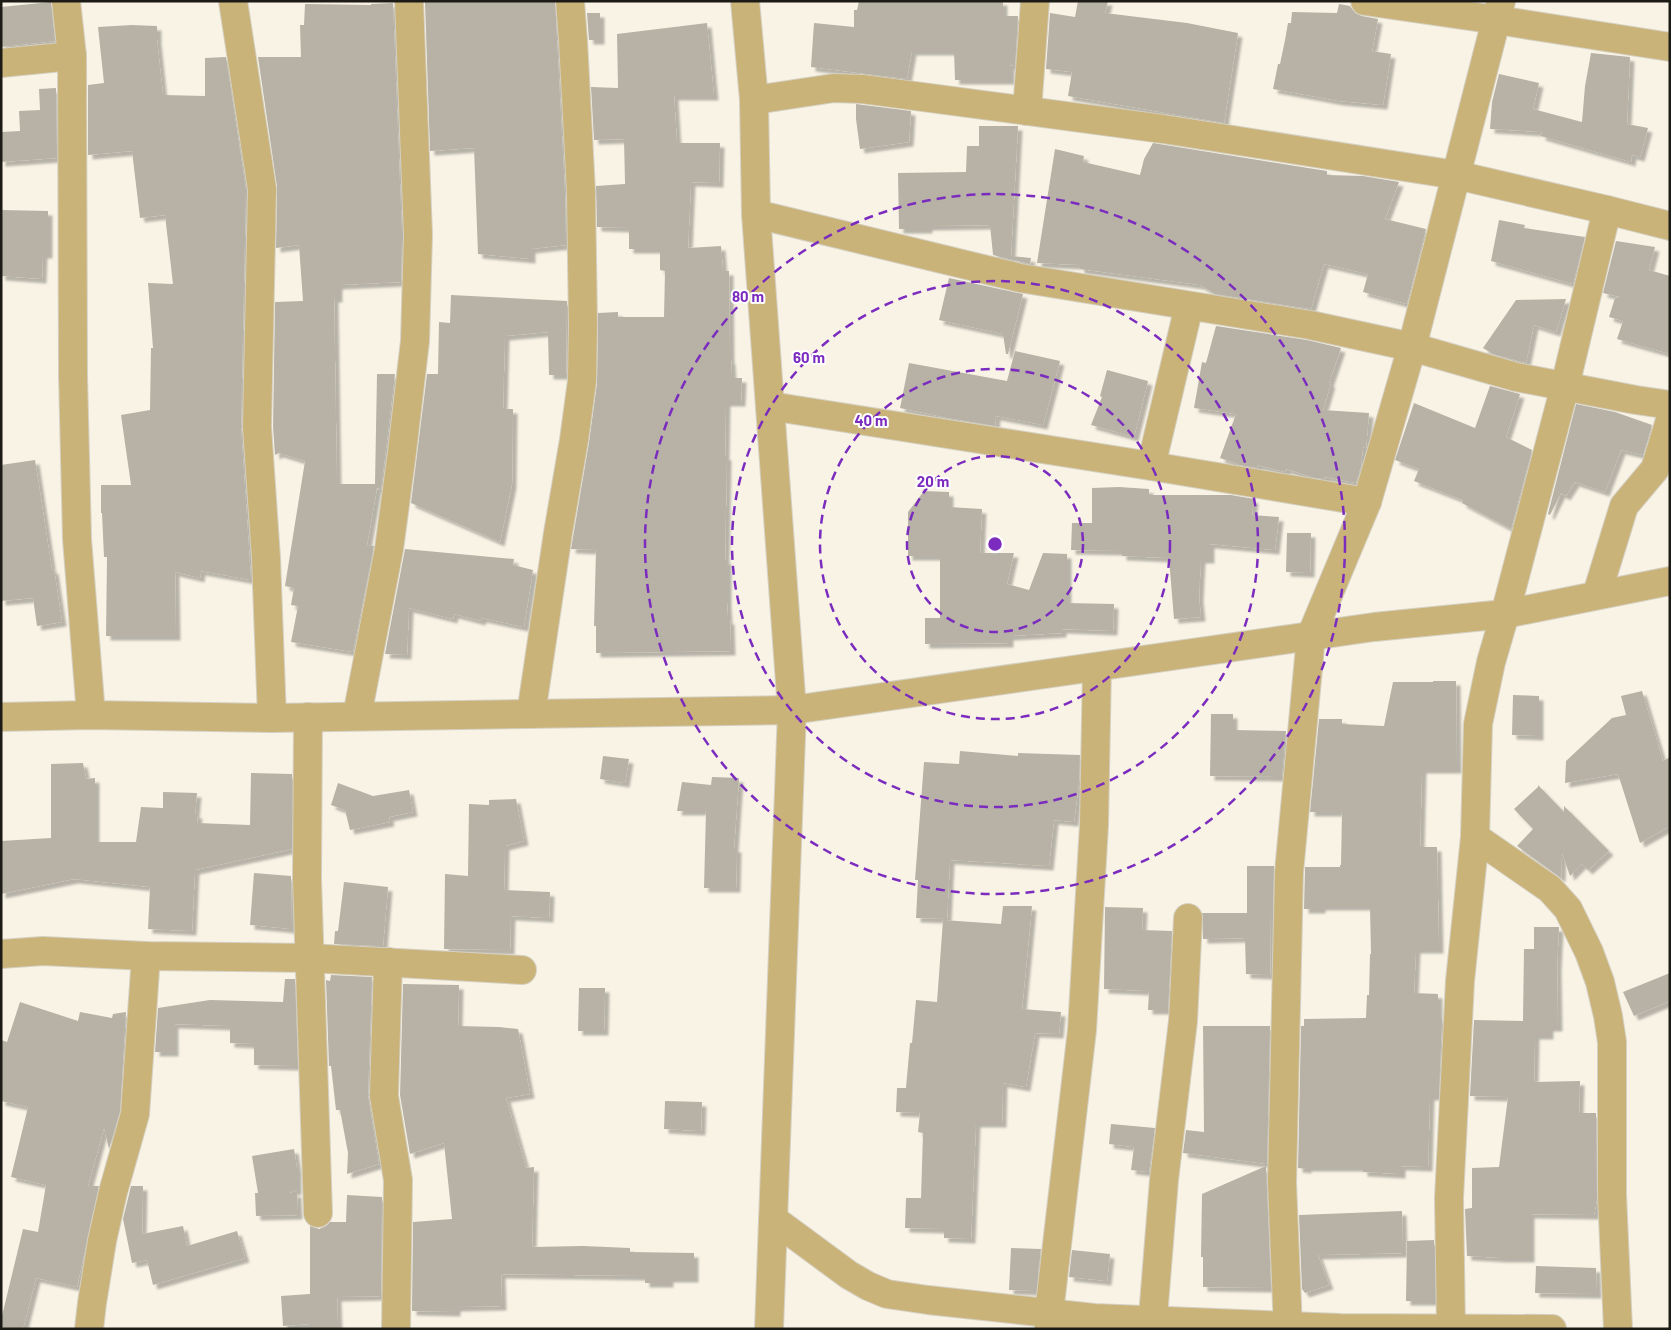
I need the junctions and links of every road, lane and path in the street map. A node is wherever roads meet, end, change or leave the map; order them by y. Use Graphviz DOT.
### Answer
graph roads {
  1 [pos="66,1"];
  2 [pos="233,1"];
  3 [pos="409,1"];
  4 [pos="570,1"];
  5 [pos="745,1"];
  6 [pos="1035,1"];
  7 [pos="1365,1"];
  8 [pos="1499,10"];
  9 [pos="1670,47"];
  10 [pos="72,56"];
  11 [pos="1,63"];
  12 [pos="754,100"];
  13 [pos="1027,111"];
  14 [pos="1456,175"];
  15 [pos="1607,210"];
  16 [pos="756,214"];
  17 [pos="1670,226"];
  18 [pos="1189,306"];
  19 [pos="1412,347"];
  20 [pos="1565,386"];
  21 [pos="1670,405"];
  22 [pos="770,406"];
  23 [pos="1670,420"];
  24 [pos="1151,466"];
  25 [pos="1368,502"];
  26 [pos="1670,581"];
  27 [pos="1597,594"];
  28 [pos="1506,614"];
  29 [pos="1311,636"];
  30 [pos="1097,667"];
  31 [pos="792,710"];
  32 [pos="531,714"];
  33 [pos="91,715"];
  34 [pos="357,716"];
  35 [pos="1,717"];
  36 [pos="308,717"];
  37 [pos="272,718"];
  38 [pos="1475,837"];
  39 [pos="1188,918"];
  40 [pos="146,956"];
  41 [pos="309,958"];
  42 [pos="2,959"];
  43 [pos="388,962"];
  44 [pos="522,970"];
  45 [pos="318,1213"];
  46 [pos="773,1219"];
  47 [pos="1049,1321"];
  48 [pos="1152,1325"];
  49 [pos="1288,1327"];
  50 [pos="1451,1328"];
  51 [pos="90,1329"];
  52 [pos="396,1329"];
  53 [pos="769,1329"];
  54 [pos="1552,1329"];
  55 [pos="1618,1329"];
  1 -- 10 [label="street"];
  2 -- 37 [label="street"];
  3 -- 34 [label="street"];
  4 -- 32 [label="street"];
  5 -- 12 [label="street"];
  6 -- 13 [label="street"];
  7 -- 8 [label="street"];
  8 -- 9 [label="street"];
  8 -- 14 [label="street"];
  10 -- 11 [label="street"];
  10 -- 33 [label="street"];
  12 -- 13 [label="street"];
  12 -- 16 [label="street"];
  13 -- 14 [label="street"];
  14 -- 15 [label="street"];
  14 -- 19 [label="street"];
  15 -- 17 [label="street"];
  15 -- 20 [label="street"];
  16 -- 18 [label="street"];
  16 -- 22 [label="street"];
  18 -- 19 [label="street"];
  18 -- 24 [label="street"];
  19 -- 20 [label="street"];
  19 -- 25 [label="street"];
  20 -- 21 [label="street"];
  20 -- 28 [label="street"];
  22 -- 24 [label="street"];
  22 -- 31 [label="street"];
  23 -- 27 [label="street"];
  24 -- 25 [label="street"];
  25 -- 29 [label="street"];
  26 -- 27 [label="street"];
  27 -- 28 [label="street"];
  28 -- 29 [label="street"];
  28 -- 38 [label="street"];
  29 -- 30 [label="street"];
  29 -- 49 [label="street"];
  30 -- 31 [label="street"];
  30 -- 47 [label="street"];
  31 -- 32 [label="street"];
  31 -- 46 [label="street"];
  32 -- 34 [label="street"];
  33 -- 35 [label="street"];
  33 -- 37 [label="street"];
  34 -- 36 [label="street"];
  36 -- 37 [label="street"];
  36 -- 41 [label="street"];
  38 -- 50 [label="street"];
  38 -- 55 [label="street"];
  39 -- 48 [label="street"];
  40 -- 41 [label="street"];
  40 -- 42 [label="street"];
  40 -- 51 [label="street"];
  41 -- 43 [label="street"];
  41 -- 45 [label="street"];
  43 -- 44 [label="street"];
  43 -- 52 [label="street"];
  46 -- 47 [label="street"];
  46 -- 53 [label="street"];
  47 -- 48 [label="street"];
  48 -- 49 [label="street"];
  49 -- 50 [label="street"];
  50 -- 54 [label="street"];
}
